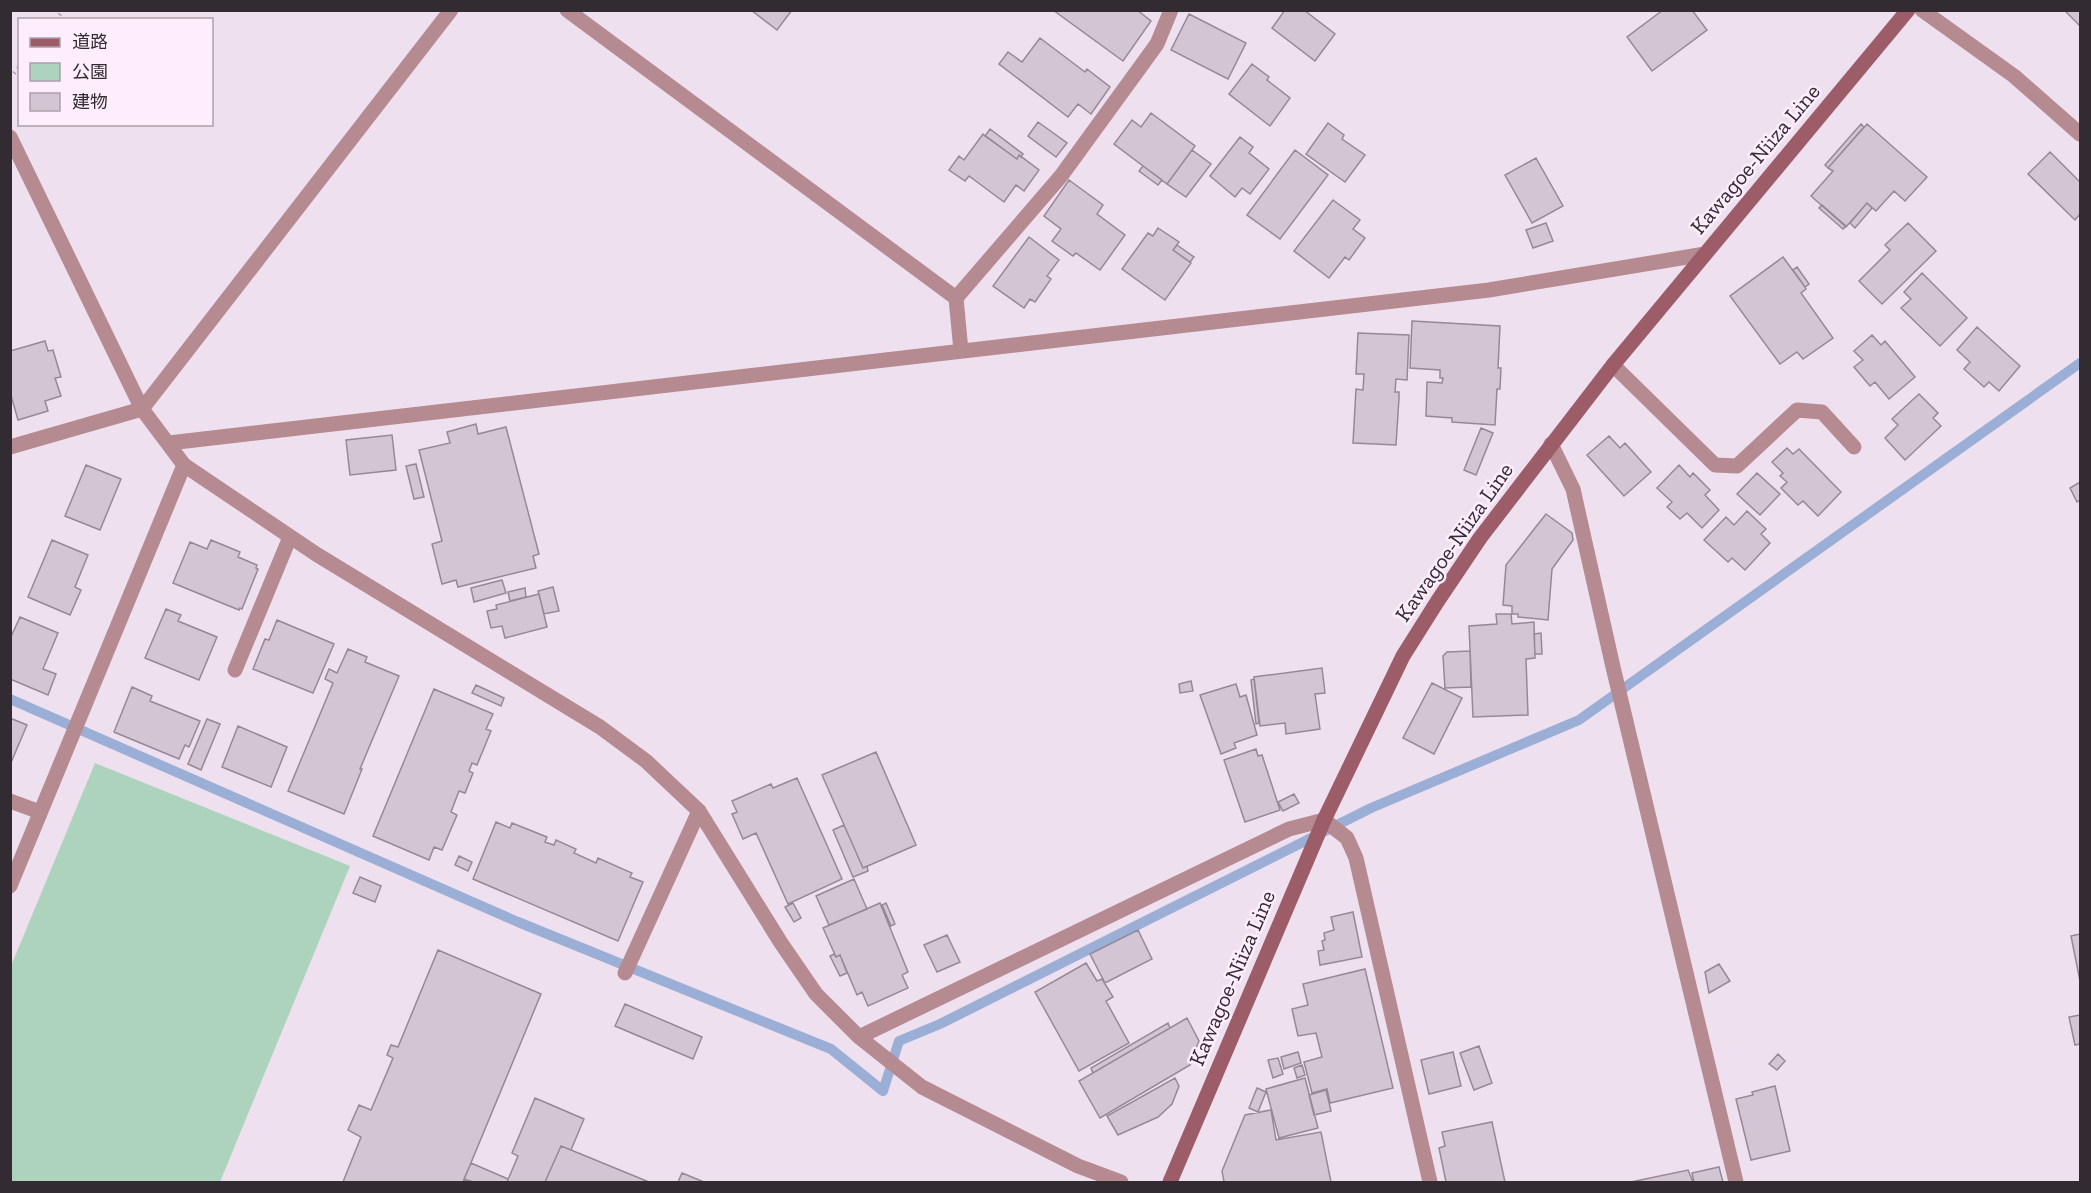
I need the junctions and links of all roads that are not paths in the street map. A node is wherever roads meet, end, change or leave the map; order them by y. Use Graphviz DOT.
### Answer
graph roads {
  1 [pos="451,10"];
  2 [pos="567,10"];
  3 [pos="1172,10"];
  4 [pos="1908,10"];
  5 [pos="1922,10"];
  6 [pos="2080,134"];
  7 [pos="11,141"];
  8 [pos="1705,254"];
  9 [pos="956,298"];
  10 [pos="961,351"];
  11 [pos="1613,365"];
  12 [pos="142,410"];
  13 [pos="169,443"];
  14 [pos="1551,444"];
  15 [pos="10,447"];
  16 [pos="1854,447"];
  17 [pos="184,465"];
  18 [pos="290,537"];
  19 [pos="235,670"];
  20 [pos="10,801"];
  21 [pos="699,811"];
  22 [pos="40,812"];
  23 [pos="1324,820"];
  24 [pos="10,885"];
  25 [pos="625,973"];
  26 [pos="859,1037"];
  27 [pos="1121,1182"];
  28 [pos="1170,1182"];
  29 [pos="1430,1182"];
  30 [pos="1736,1182"];
  1 -- 12 [label="street"];
  2 -- 9 [label="street"];
  3 -- 9 [label="street"];
  4 -- 8 [label="main road, Kawagoe-Niiza Line"];
  5 -- 6 [label="street"];
  7 -- 12 [label="street"];
  8 -- 10 [label="street"];
  8 -- 11 [label="main road, Kawagoe-Niiza Line"];
  9 -- 10 [label="street"];
  10 -- 13 [label="street"];
  11 -- 14 [label="main road, Kawagoe-Niiza Line"];
  11 -- 16 [label="street"];
  12 -- 13 [label="street"];
  12 -- 15 [label="street"];
  13 -- 17 [label="street"];
  14 -- 23 [label="main road, Kawagoe-Niiza Line"];
  14 -- 30 [label="street"];
  17 -- 18 [label="street"];
  17 -- 22 [label="street"];
  18 -- 19 [label="street"];
  18 -- 21 [label="street"];
  20 -- 22 [label="street"];
  21 -- 25 [label="street"];
  21 -- 26 [label="street"];
  22 -- 24 [label="street"];
  23 -- 26 [label="street"];
  23 -- 28 [label="main road, Kawagoe-Niiza Line"];
  23 -- 29 [label="street"];
  26 -- 27 [label="street"];
}
